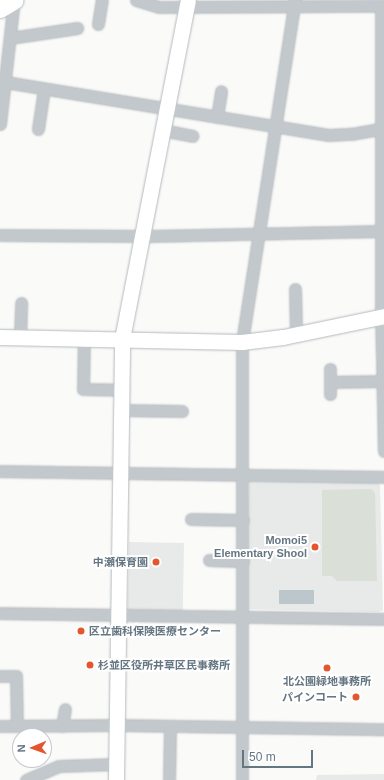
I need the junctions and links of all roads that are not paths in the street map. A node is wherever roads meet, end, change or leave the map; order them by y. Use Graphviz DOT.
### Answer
graph roads {
  1 [pos="102,0"];
  2 [pos="136,0"];
  3 [pos="11,2"];
  4 [pos="187,3"];
  5 [pos="295,4"];
  6 [pos="382,7"];
  7 [pos="98,24"];
  8 [pos="77,28"];
  9 [pos="10,38"];
  10 [pos="5,82"];
  11 [pos="382,87"];
  12 [pos="44,89"];
  13 [pos="222,91"];
  14 [pos="166,109"];
  15 [pos="217,118"];
  16 [pos="0,124"];
  17 [pos="276,127"];
  18 [pos="38,129"];
  19 [pos="382,129"];
  20 [pos="162,130"];
  21 [pos="192,136"];
  22 [pos="382,231"];
  23 [pos="142,234"];
  24 [pos="260,234"];
  25 [pos="0,235"];
  26 [pos="295,288"];
  27 [pos="21,303"];
  28 [pos="382,316"];
  29 [pos="296,334"];
  30 [pos="0,337"];
  31 [pos="20,337"];
  32 [pos="84,338"];
  33 [pos="122,339"];
  34 [pos="242,342"];
  35 [pos="330,369"];
  36 [pos="382,381"];
  37 [pos="330,382"];
  38 [pos="122,390"];
  39 [pos="330,394"];
  40 [pos="383,404"];
  41 [pos="122,410"];
  42 [pos="182,411"];
  43 [pos="384,451"];
  44 [pos="0,472"];
  45 [pos="122,472"];
  46 [pos="243,475"];
  47 [pos="384,477"];
  48 [pos="191,519"];
  49 [pos="243,520"];
  50 [pos="209,560"];
  51 [pos="243,561"];
  52 [pos="0,613"];
  53 [pos="120,616"];
  54 [pos="243,618"];
  55 [pos="384,619"];
  56 [pos="0,676"];
  57 [pos="65,709"];
  58 [pos="117,725"];
  59 [pos="0,726"];
  60 [pos="18,726"];
  61 [pos="62,726"];
  62 [pos="170,726"];
  63 [pos="242,727"];
  64 [pos="384,729"];
  65 [pos="116,764"];
  66 [pos="26,780"];
  67 [pos="116,780"];
  68 [pos="169,780"];
  69 [pos="242,780"];
  1 -- 7 [label="street"];
  2 -- 4 [label="street"];
  3 -- 9 [label="street"];
  4 -- 5 [label="street"];
  4 -- 14 [label="street"];
  5 -- 6 [label="street"];
  5 -- 17 [label="street"];
  6 -- 11 [label="street"];
  8 -- 9 [label="street"];
  9 -- 10 [label="street"];
  10 -- 12 [label="street"];
  10 -- 16 [label="street"];
  11 -- 19 [label="street"];
  12 -- 14 [label="street"];
  12 -- 18 [label="street"];
  13 -- 15 [label="street"];
  14 -- 15 [label="street"];
  14 -- 20 [label="street"];
  15 -- 17 [label="street"];
  17 -- 19 [label="street"];
  17 -- 24 [label="street"];
  19 -- 22 [label="street"];
  20 -- 21 [label="street"];
  20 -- 23 [label="street"];
  22 -- 24 [label="street"];
  22 -- 28 [label="street"];
  23 -- 24 [label="street"];
  23 -- 25 [label="street"];
  23 -- 33 [label="street"];
  24 -- 34 [label="street"];
  26 -- 29 [label="street"];
  27 -- 31 [label="street"];
  28 -- 29 [label="street"];
  28 -- 36 [label="street"];
  29 -- 34 [label="street"];
  30 -- 31 [label="street"];
  31 -- 32 [label="street"];
  32 -- 33 [label="street"];
  32 -- 38 [label="street"];
  33 -- 34 [label="street"];
  33 -- 38 [label="street"];
  34 -- 46 [label="street"];
  35 -- 37 [label="street"];
  36 -- 37 [label="street"];
  36 -- 40 [label="street"];
  37 -- 39 [label="street"];
  38 -- 41 [label="street"];
  40 -- 43 [label="street"];
  41 -- 42 [label="street"];
  41 -- 45 [label="street"];
  44 -- 45 [label="street"];
  45 -- 46 [label="street"];
  45 -- 53 [label="street"];
  46 -- 47 [label="street"];
  46 -- 49 [label="street"];
  48 -- 49 [label="street"];
  49 -- 51 [label="street"];
  50 -- 51 [label="street"];
  51 -- 54 [label="street"];
  52 -- 53 [label="street"];
  53 -- 54 [label="street"];
  53 -- 58 [label="street"];
  54 -- 55 [label="street"];
  54 -- 63 [label="street"];
  56 -- 60 [label="street"];
  57 -- 61 [label="street"];
  58 -- 61 [label="street"];
  58 -- 62 [label="street"];
  58 -- 65 [label="street"];
  59 -- 60 [label="street"];
  60 -- 61 [label="street"];
  62 -- 63 [label="street"];
  62 -- 68 [label="street"];
  63 -- 64 [label="street"];
  63 -- 69 [label="street"];
  65 -- 66 [label="street"];
  65 -- 67 [label="street"];
}
